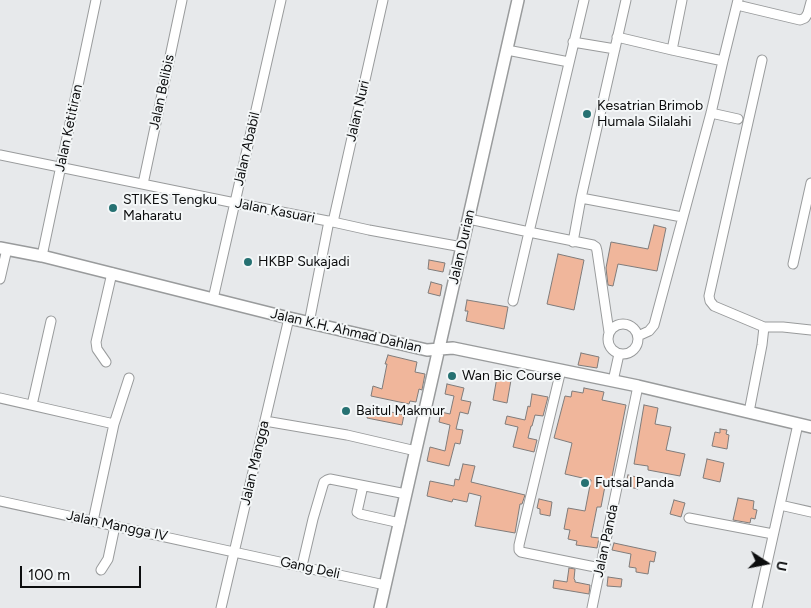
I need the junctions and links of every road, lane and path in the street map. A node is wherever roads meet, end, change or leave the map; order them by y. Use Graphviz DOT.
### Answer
graph roads {
  1 [pos="96,0"];
  2 [pos="182,0"];
  3 [pos="281,0"];
  4 [pos="383,0"];
  5 [pos="518,0"];
  6 [pos="584,0"];
  7 [pos="626,0"];
  8 [pos="682,0"];
  9 [pos="811,2"];
  10 [pos="738,3"];
  11 [pos="617,37"];
  12 [pos="573,42"];
  13 [pos="615,49"];
  14 [pos="506,50"];
  15 [pos="672,50"];
  16 [pos="762,60"];
  17 [pos="722,61"];
  18 [pos="569,62"];
  19 [pos="710,113"];
  20 [pos="738,119"];
  21 [pos="0,155"];
  22 [pos="61,167"];
  23 [pos="811,183"];
  24 [pos="143,184"];
  25 [pos="581,198"];
  26 [pos="235,203"];
  27 [pos="682,217"];
  28 [pos="469,219"];
  29 [pos="331,221"];
  30 [pos="529,232"];
  31 [pos="573,242"];
  32 [pos="462,247"];
  33 [pos="3,248"];
  34 [pos="42,256"];
  35 [pos="793,264"];
  36 [pos="112,273"];
  37 [pos="0,279"];
  38 [pos="213,298"];
  39 [pos="513,301"];
  40 [pos="289,318"];
  41 [pos="51,321"];
  42 [pos="309,323"];
  43 [pos="764,327"];
  44 [pos="811,330"];
  45 [pos="609,332"];
  46 [pos="638,336"];
  47 [pos="439,349"];
  48 [pos="619,354"];
  49 [pos="106,362"];
  50 [pos="561,370"];
  51 [pos="129,378"];
  52 [pos="614,381"];
  53 [pos="638,386"];
  54 [pos="0,398"];
  55 [pos="32,405"];
  56 [pos="749,412"];
  57 [pos="265,421"];
  58 [pos="114,424"];
  59 [pos="798,424"];
  60 [pos="811,427"];
  61 [pos="416,451"];
  62 [pos="362,490"];
  63 [pos="406,494"];
  64 [pos="0,501"];
  65 [pos="780,505"];
  66 [pos="811,512"];
  67 [pos="689,518"];
  68 [pos="93,521"];
  69 [pos="400,522"];
  70 [pos="115,526"];
  71 [pos="773,534"];
  72 [pos="234,552"];
  73 [pos="302,566"];
  74 [pos="600,568"];
  75 [pos="101,570"];
  76 [pos="385,585"];
  77 [pos="221,608"];
  78 [pos="380,608"];
  79 [pos="592,608"];
  80 [pos="757,608"];
  1 -- 22 [label="street, Jalan Ketitiran"];
  2 -- 24 [label="street, Jalan Belibis"];
  3 -- 26 [label="street, Jalan Ababil"];
  4 -- 29 [label="street, Jalan Nuri"];
  5 -- 14 [label="main road, Jalan Durian"];
  6 -- 12 [label="street"];
  7 -- 11 [label="street"];
  8 -- 15 [label="street"];
  9 -- 10 [label="street"];
  10 -- 17 [label="street"];
  11 -- 13 [label="street"];
  11 -- 15 [label="street"];
  12 -- 13 [label="street"];
  12 -- 18 [label="street"];
  13 -- 25 [label="street"];
  14 -- 18 [label="street"];
  14 -- 28 [label="main road, Jalan Durian"];
  15 -- 17 [label="street"];
  16 -- 43 [label="street"];
  17 -- 19 [label="street"];
  18 -- 30 [label="street"];
  19 -- 20 [label="street"];
  19 -- 27 [label="street"];
  21 -- 22 [label="street, Jalan Kasuari"];
  22 -- 24 [label="street, Jalan Kasuari"];
  22 -- 34 [label="street, Jalan Ketitiran"];
  23 -- 35 [label="street"];
  24 -- 26 [label="street, Jalan Kasuari"];
  25 -- 27 [label="street"];
  25 -- 31 [label="street"];
  26 -- 29 [label="street, Jalan Kasuari"];
  26 -- 38 [label="street, Jalan Ababil"];
  27 -- 46 [label="street"];
  28 -- 30 [label="street"];
  28 -- 32 [label="main road, Jalan Durian"];
  29 -- 32 [label="street, Jalan Kasuari"];
  29 -- 42 [label="street, Jalan Nuri"];
  30 -- 31 [label="street"];
  30 -- 39 [label="street"];
  31 -- 45 [label="street"];
  32 -- 47 [label="main road, Jalan Durian"];
  33 -- 34 [label="main road, Jalan K.H. Ahmad Dahlan"];
  33 -- 37 [label="street"];
  34 -- 36 [label="main road, Jalan K.H. Ahmad Dahlan"];
  36 -- 38 [label="main road, Jalan K.H. Ahmad Dahlan"];
  36 -- 49 [label="street"];
  38 -- 40 [label="main road, Jalan K.H. Ahmad Dahlan"];
  40 -- 42 [label="main road, Jalan K.H. Ahmad Dahlan"];
  40 -- 57 [label="street, Jalan Mangga"];
  41 -- 55 [label="street"];
  42 -- 47 [label="main road, Jalan K.H. Ahmad Dahlan"];
  43 -- 44 [label="street"];
  43 -- 56 [label="street"];
  45 -- 46 [label="street"];
  45 -- 48 [label="street"];
  46 -- 48 [label="street"];
  47 -- 50 [label="main road, Jalan K.H. Ahmad Dahlan"];
  47 -- 61 [label="main road, Jalan Durian"];
  48 -- 52 [label="street"];
  50 -- 52 [label="main road, Jalan K.H. Ahmad Dahlan"];
  50 -- 74 [label="street"];
  51 -- 58 [label="street"];
  52 -- 53 [label="main road, Jalan K.H. Ahmad Dahlan"];
  53 -- 56 [label="main road, Jalan K.H. Ahmad Dahlan"];
  53 -- 74 [label="street, Jalan Panda"];
  54 -- 55 [label="street"];
  55 -- 58 [label="street"];
  56 -- 59 [label="main road, Jalan K.H. Ahmad Dahlan"];
  57 -- 61 [label="street"];
  57 -- 72 [label="street, Jalan Mangga"];
  58 -- 68 [label="street"];
  59 -- 60 [label="main road, Jalan K.H. Ahmad Dahlan"];
  59 -- 65 [label="street"];
  61 -- 63 [label="main road, Jalan Durian"];
  62 -- 69 [label="street"];
  63 -- 69 [label="main road, Jalan Durian"];
  63 -- 73 [label="street"];
  64 -- 68 [label="street, Jalan Mangga IV"];
  65 -- 66 [label="street"];
  65 -- 71 [label="street"];
  67 -- 71 [label="street"];
  68 -- 70 [label="street, Jalan Mangga IV"];
  69 -- 76 [label="main road, Jalan Durian"];
  70 -- 72 [label="street, Jalan Mangga IV"];
  70 -- 75 [label="street"];
  71 -- 80 [label="street"];
  72 -- 73 [label="street, Gang Deli"];
  72 -- 77 [label="street, Jalan Mangga"];
  73 -- 76 [label="street, Gang Deli"];
  74 -- 79 [label="street, Jalan Panda"];
  76 -- 78 [label="main road, Jalan Durian"];
}
